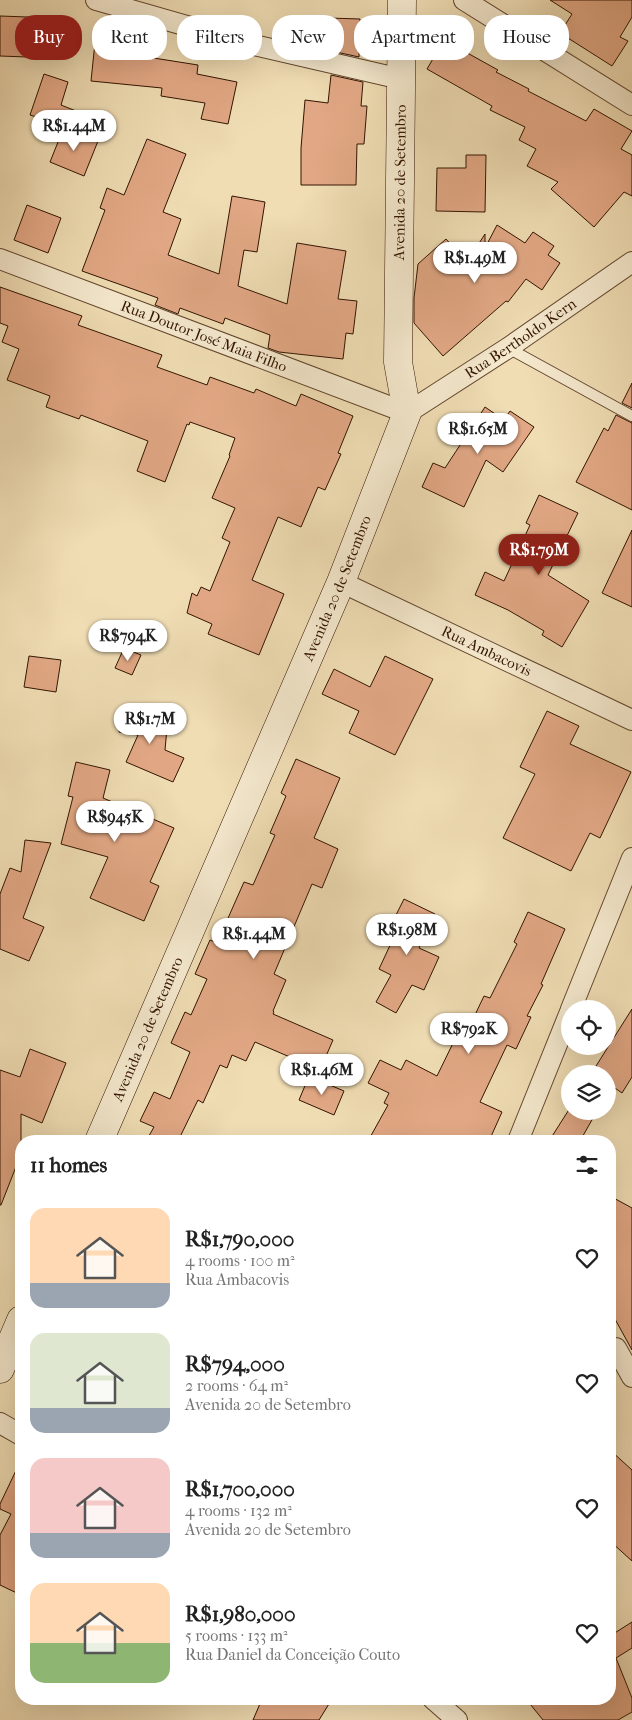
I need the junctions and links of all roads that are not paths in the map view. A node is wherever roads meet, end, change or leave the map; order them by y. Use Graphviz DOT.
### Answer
graph roads {
  1 [pos="96,0"];
  2 [pos="402,0"];
  3 [pos="464,0"];
  4 [pos="401,79"];
  5 [pos="632,105"];
  6 [pos="0,259"];
  7 [pos="632,262"];
  8 [pos="508,348"];
  9 [pos="407,413"];
  10 [pos="632,416"];
  11 [pos="341,582"];
  12 [pos="632,720"];
  13 [pos="632,858"];
  14 [pos="575,1000"];
  15 [pos="561,1035"];
  16 [pos="102,1135"];
  17 [pos="520,1135"];
  18 [pos="15,1334"];
  19 [pos="616,1348"];
  20 [pos="0,1369"];
  21 [pos="632,1377"];
  22 [pos="0,1423"];
  23 [pos="15,1432"];
  24 [pos="440,1705"];
  25 [pos="457,1720"];
  1 -- 4 [label="street"];
  2 -- 4 [label="street, Avenida 20 de Setembro"];
  3 -- 5 [label="street"];
  4 -- 9 [label="street, Avenida 20 de Setembro"];
  6 -- 9 [label="street, Rua Doutor José Maia Filho"];
  7 -- 8 [label="street, Rua Bertholdo Kern"];
  8 -- 9 [label="street, Rua Bertholdo Kern"];
  8 -- 10 [label="lane"];
  9 -- 11 [label="street, Avenida 20 de Setembro"];
  11 -- 12 [label="street, Rua Ambacovis"];
  11 -- 16 [label="street, Avenida 20 de Setembro"];
  13 -- 14 [label="street"];
  15 -- 17 [label="street"];
  18 -- 20 [label="street"];
  19 -- 21 [label="street"];
  22 -- 23 [label="street"];
  24 -- 25 [label="street"];
}
